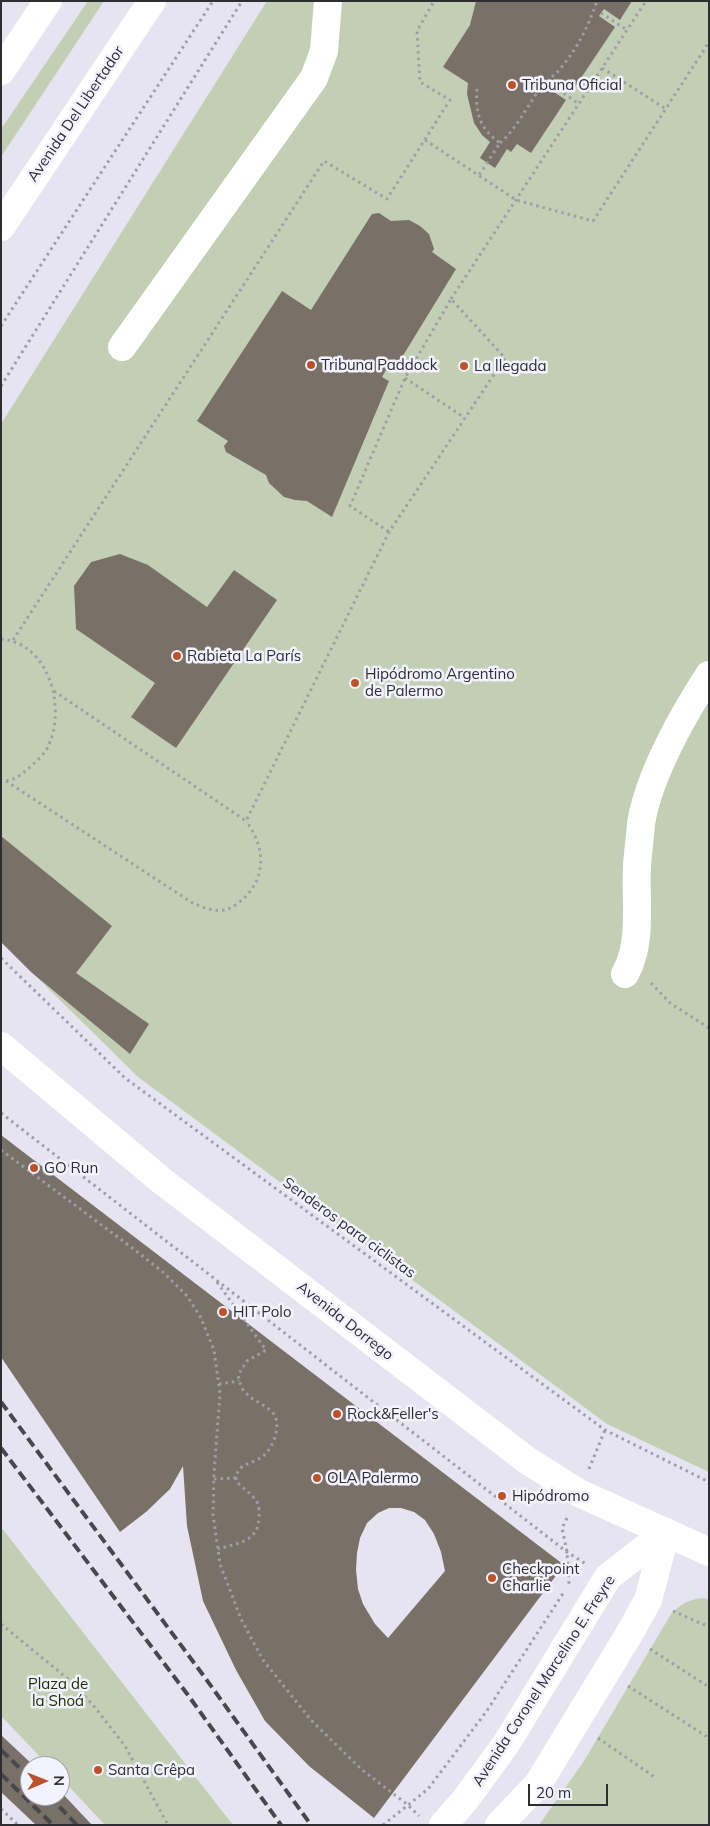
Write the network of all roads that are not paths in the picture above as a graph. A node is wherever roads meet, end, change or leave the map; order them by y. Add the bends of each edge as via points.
1 (48, 1) edge
2 (152, 1) edge
3 (328, 1) edge
4 (1, 71) edge
5 (1, 227) edge
6 (122, 347) dead end
7 (709, 676) edge
8 (628, 968) road end
9 (3, 1045) edge
10 (666, 1532) junction
11 (709, 1552) edge
12 (443, 1825) edge
13 (499, 1825) edge

1 - 4 main road
2 - 5 main road, Avenida Del Libertador
3 - 6 main road via 324,51 314,78
7 - 8 main road via 661,762 649,794 639,848 636,936
9 - 10 main road, Avenida Dorrego via 162,1181 528,1461 579,1493
10 - 11 main road, Avenida Dorrego
10 - 12 main road, Avenida Coronel Marcelino E. Freyre via 608,1577 506,1744
10 - 13 main road via 648,1600 628,1636 538,1784

